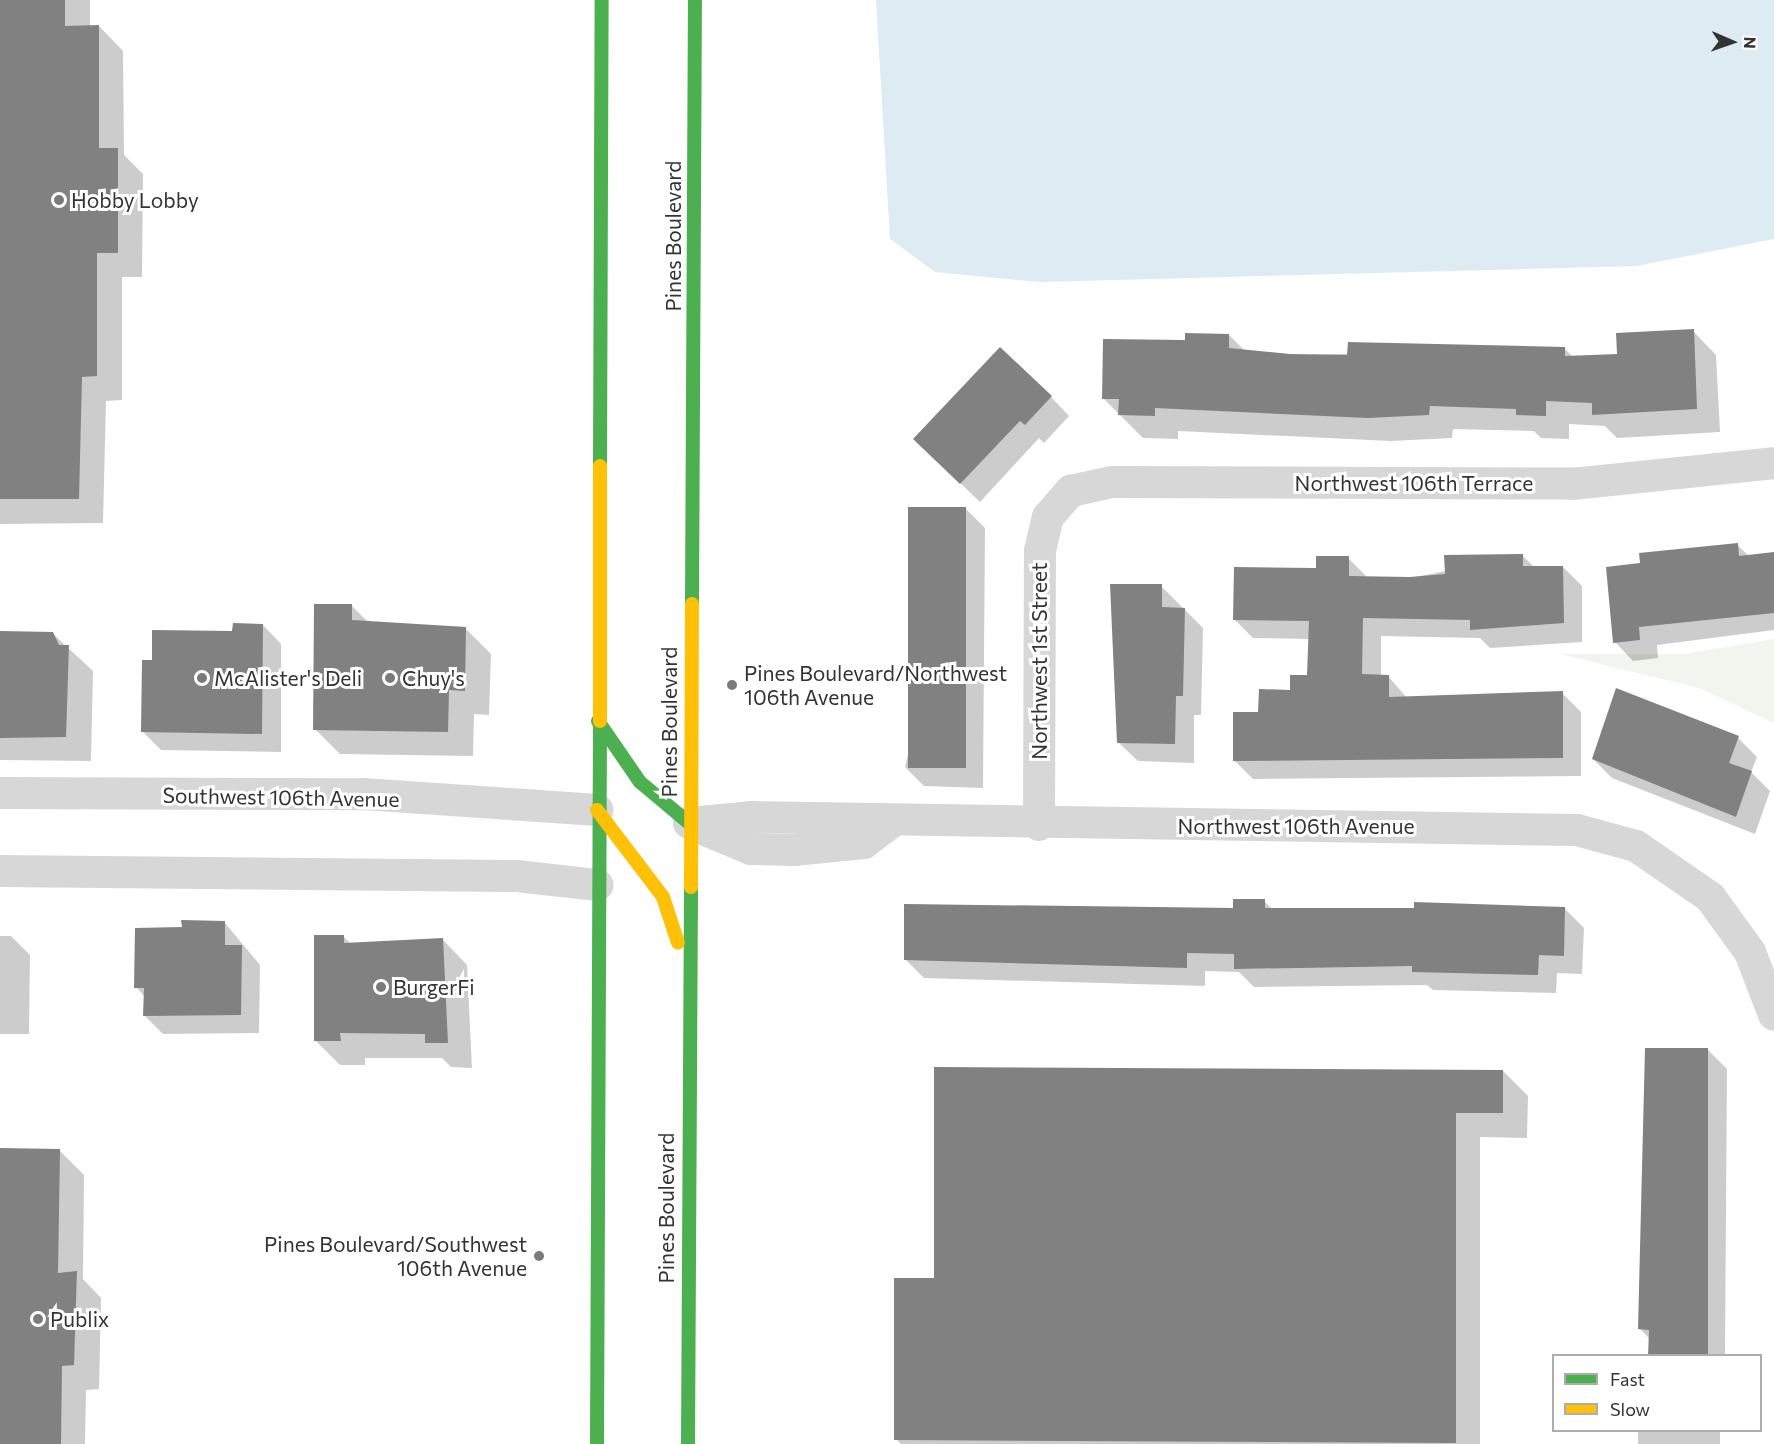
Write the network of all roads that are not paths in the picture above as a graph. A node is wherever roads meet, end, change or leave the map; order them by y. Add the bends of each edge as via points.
1 (602, 0) edge
2 (695, 0) edge
3 (1774, 463) edge
4 (1058, 502) joint
5 (598, 722) junction
6 (0, 793) edge
7 (597, 810) junction
8 (689, 823) junction
9 (1039, 825) junction
10 (0, 871) edge
11 (597, 885) junction
12 (686, 968) junction
13 (1774, 1015) edge
14 (597, 1444) edge
15 (687, 1444) edge

1 - 5 highway
2 - 8 highway, Pines Boulevard
3 - 4 street, Northwest 106th Terrace via 1572,484 1112,482 1086,485
4 - 9 street, Northwest 1st Street via 1040,551
5 - 7 highway
5 - 8 highway via 640,782 666,809
6 - 7 street, Southwest 106th Avenue via 363,794
7 - 11 highway
7 - 12 highway via 663,897
8 - 9 street, Northwest 106th Avenue via 751,849 794,850 864,843 893,821
8 - 12 highway, Pines Boulevard
9 - 13 street, Northwest 106th Avenue via 1553,828 1636,846 1687,876 1723,912 1750,952
10 - 11 street via 517,876
11 - 14 highway
12 - 15 highway, Pines Boulevard

